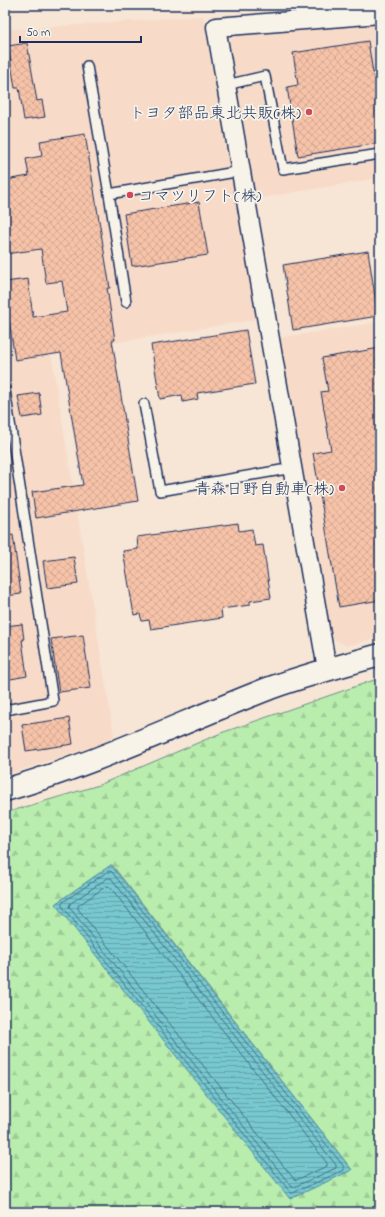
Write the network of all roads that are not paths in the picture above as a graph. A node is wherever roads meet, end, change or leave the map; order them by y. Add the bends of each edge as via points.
1 (380, 14) edge
2 (87, 66) dead end
3 (226, 85) junction
4 (380, 154) edge
5 (241, 171) junction
6 (109, 194) junction
7 (126, 302) dead end
8 (5, 390) edge
9 (144, 404) dead end
10 (292, 468) junction
11 (380, 655) edge
12 (327, 669) junction
13 (5, 710) edge
14 (5, 790) edge

1 - 3 street via 216,27
2 - 6 lane
3 - 4 lane via 266,76 283,169
3 - 5 street
5 - 6 lane
5 - 10 street
6 - 7 lane
8 - 13 lane via 52,701
9 - 10 lane via 160,491
10 - 12 street
11 - 12 street
12 - 14 street via 271,688 44,779

